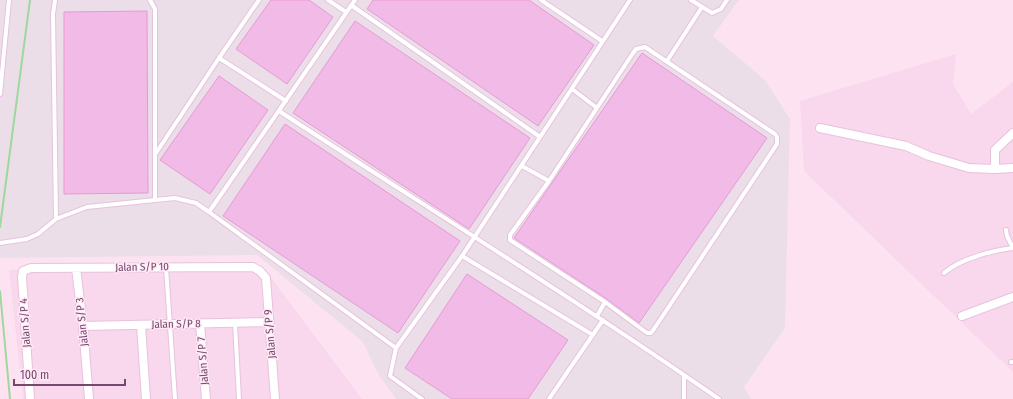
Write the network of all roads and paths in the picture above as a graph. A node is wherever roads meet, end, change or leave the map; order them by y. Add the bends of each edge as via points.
1 (9, 0) edge
2 (55, 0) edge
3 (150, 0) edge
4 (258, 0) edge
5 (328, 0) edge
6 (354, 0) edge
7 (541, 0) edge
8 (630, 0) edge
9 (691, 0) edge
10 (727, 0) edge
11 (351, 5) junction
12 (702, 7) junction
13 (346, 12) junction
14 (602, 41) junction
15 (219, 58) junction
16 (667, 61) junction
17 (572, 89) junction
18 (0, 94) edge
19 (286, 101) junction
20 (597, 108) junction
21 (279, 111) junction
22 (820, 128) dead end
23 (1013, 133) edge
24 (540, 137) junction
25 (156, 154) junction
26 (522, 166) junction
27 (1013, 168) edge
28 (995, 169) junction
29 (549, 181) junction
30 (155, 200) junction
31 (209, 212) junction
32 (56, 219) junction
33 (1006, 230) dead end
34 (474, 238) junction
35 (2, 243) edge
36 (462, 256) junction
37 (166, 267) junction
38 (76, 268) junction
39 (23, 271) joint
40 (260, 271) joint
41 (944, 273) dead end
42 (1013, 297) edge
43 (605, 302) junction
44 (597, 316) junction
45 (962, 316) dead end
46 (603, 320) junction
47 (268, 322) junction
48 (200, 323) junction
49 (235, 323) junction
50 (169, 324) junction
51 (141, 325) junction
52 (84, 326) junction
53 (593, 335) junction
54 (396, 348) junction
55 (684, 375) junction
56 (30, 399) edge
57 (89, 399) edge
58 (146, 399) edge
59 (175, 399) edge
60 (206, 399) edge
61 (239, 399) edge
62 (275, 399) edge
63 (422, 399) edge
64 (549, 399) edge
65 (684, 399) edge
66 (719, 399) edge

1 - 18 lane
2 - 32 lane via 53,14
3 - 25 lane via 155,9
4 - 15 lane
5 - 13 lane
6 - 11 lane
7 - 14 lane
8 - 14 lane
9 - 12 lane
10 - 12 lane via 720,9 712,13
11 - 13 lane
11 - 24 lane
12 - 16 lane
13 - 19 lane
14 - 17 lane
15 - 19 lane
15 - 25 lane
16 - 20 lane via 645,47 636,49
16 - 43 lane via 775,134 777,144 651,333 643,332
17 - 20 lane
17 - 24 lane
19 - 21 lane
20 - 29 lane
21 - 31 lane
21 - 34 lane
22 - 28 street via 906,146 969,168
23 - 28 street via 995,150
24 - 26 lane
25 - 30 lane
26 - 29 lane
26 - 34 lane
27 - 28 street
29 - 43 lane via 510,235 510,240
30 - 31 lane via 182,199 196,203
30 - 32 lane via 87,207
31 - 54 lane
32 - 35 lane via 38,234 27,239
33 - 41 lane via 1013,248 999,249 955,265
34 - 36 lane
34 - 44 lane
36 - 53 lane
36 - 54 lane
37 - 38 street, Jalan S/P 10
37 - 40 street, Jalan S/P 10 via 253,267
37 - 50 lane
38 - 39 street, Jalan S/P 10 via 31,268
38 - 52 street, Jalan S/P 3
39 - 56 street, Jalan S/P 4
40 - 47 street, Jalan S/P 9 via 266,278
42 - 45 street
43 - 44 lane
44 - 46 lane
46 - 53 lane
46 - 55 lane
47 - 49 street, Jalan S/P 8
47 - 62 street, Jalan S/P 9
48 - 49 street, Jalan S/P 8
48 - 50 street, Jalan S/P 8
48 - 60 street, Jalan S/P 7
49 - 61 lane
50 - 51 street, Jalan S/P 8
50 - 59 lane
51 - 52 street, Jalan S/P 8
51 - 58 street
52 - 57 street, Jalan S/P 3
53 - 64 lane
54 - 63 lane via 390,376
55 - 65 lane
55 - 66 lane

